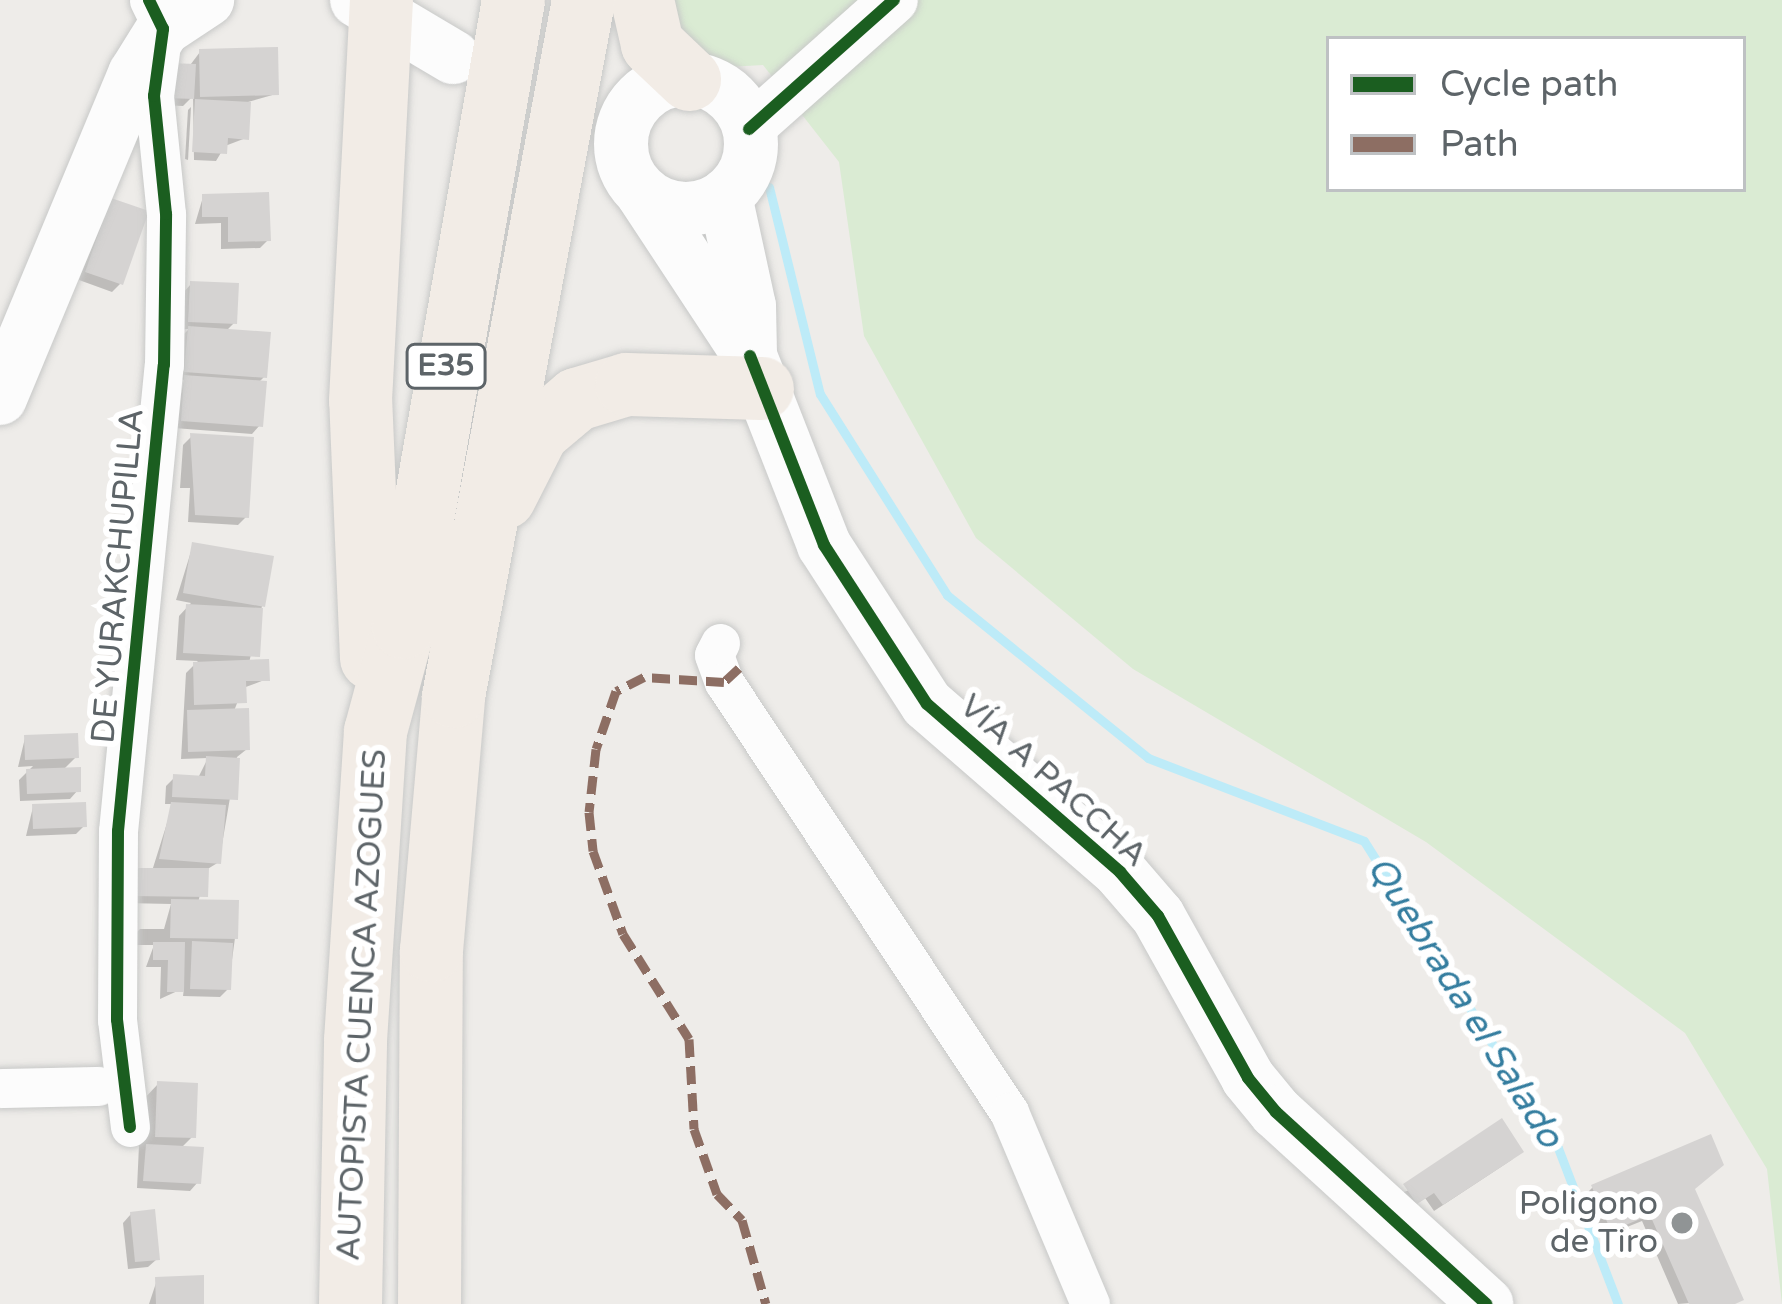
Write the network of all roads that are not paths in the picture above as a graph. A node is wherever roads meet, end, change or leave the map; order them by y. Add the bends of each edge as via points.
1 (513, 0) edge
2 (583, 0) edge
3 (642, 0) edge
4 (894, 0) edge
5 (371, 4) edge
6 (173, 10) edge
7 (453, 57) dead end
8 (689, 80) junction
9 (749, 129) junction
10 (644, 194) junction
11 (725, 196) junction
12 (756, 372) junction
13 (0, 398) edge
14 (471, 595) junction
15 (720, 643) dead end
16 (375, 731) junction
17 (98, 1086) dead end
18 (0, 1088) edge
19 (130, 1126) dead end
20 (350, 1304) edge
21 (429, 1304) edge
22 (1090, 1304) edge
23 (1486, 1304) edge

1 - 16 highway, AUTOPISTA CUENCA AZOGUES / E35 via 403,627
2 - 14 highway, AUTOPISTA CUENCA AZOGUES / E35
3 - 8 highway via 652,44
4 - 9 street
5 - 7 main road
5 - 16 highway via 360,400
6 - 13 main road via 135,74
6 - 19 street, DE YURAKCHUPILLA via 154,96 166,214 164,365 118,831 117,1020
8 - 9 main road via 728,94
8 - 10 main road via 650,90 625,122 601,136
9 - 11 main road via 747,166
10 - 11 main road via 684,209
10 - 12 main road, VÍA A PACCHA
11 - 12 main road, VÍA A PACCHA
12 - 14 highway via 626,384 576,399 520,455
12 - 23 main road, VÍA A PACCHA via 824,545 927,704 1120,872 1158,916 1248,1078 1276,1112
14 - 21 highway, AUTOPISTA CUENCA AZOGUES / E35 via 436,863
15 - 22 street via 714,655 724,682 1009,1112
16 - 20 highway, AUTOPISTA CUENCA AZOGUES / E35 via 355,1040
17 - 18 street

